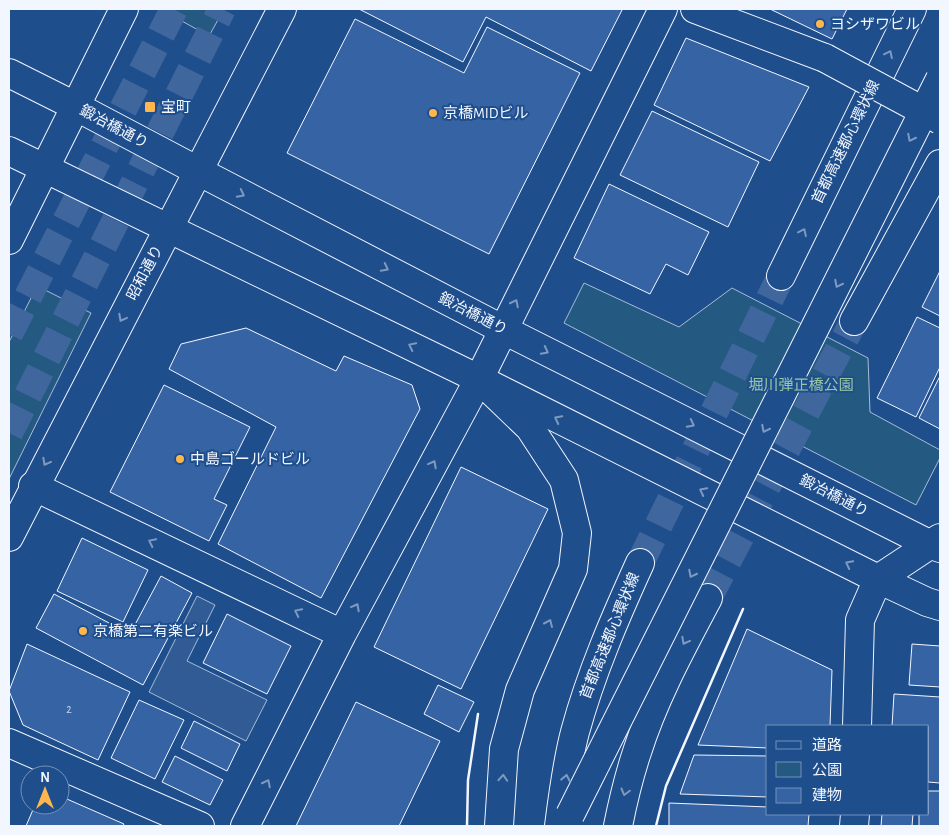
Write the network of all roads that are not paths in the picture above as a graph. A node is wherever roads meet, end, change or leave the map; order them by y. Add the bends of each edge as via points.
1 (124, 9) edge
2 (282, 9) edge
3 (663, 9) edge
4 (695, 9) edge
5 (912, 9) edge
6 (9, 73) edge
7 (940, 79) edge
8 (75, 106) junction
9 (940, 120) edge
10 (9, 151) edge
11 (940, 164) edge
12 (45, 169) junction
13 (198, 172) junction
14 (169, 228) junction
15 (9, 240) edge
16 (781, 276) tunnel mouth
17 (854, 321) tunnel mouth
18 (502, 329) junction
19 (479, 379) junction
20 (34, 486) junction
21 (9, 537) edge
22 (937, 543) edge
23 (640, 563) tunnel mouth
24 (878, 578) junction
25 (708, 598) tunnel mouth
26 (940, 606) edge
27 (342, 634) junction
28 (857, 725) edge
29 (9, 743) edge
30 (200, 826) edge
31 (245, 826) edge
32 (499, 826) edge
33 (560, 826) edge
34 (564, 826) edge
35 (618, 826) edge

1 - 8 main road
2 - 13 main road, 昭和通り
18 -> 3 main road
4 - 9 main road, bridge via 825,58
16 -> 5 main road, 首都高速都心環状線
6 - 8 main road, 鍛冶橋通り
7 -> 34 main road, bridge
8 - 12 main road
8 - 13 main road, 鍛冶橋通り
10 - 12 main road
11 - 17 main road
12 - 14 main road
12 - 15 main road
13 - 14 main road, 昭和通り
13 -> 18 main road, 鍛冶橋通り
19 -> 14 main road
14 -> 20 main road, 昭和通り
18 - 19 main road
18 -> 22 main road, 鍛冶橋通り
24 -> 19 main road
27 -> 19 main road
32 -> 19 main road via 504,749 520,690 573,569 577,533 564,480 530,428
20 - 21 main road, 昭和通り
27 -> 20 main road
22 - 24 main road
33 -> 23 main road, 首都高速都心環状線 via 575,733 587,692
24 - 26 main road
24 - 28 main road via 860,620
25 -> 35 main road via 678,654 637,751
31 -> 27 main road
29 - 30 main road

